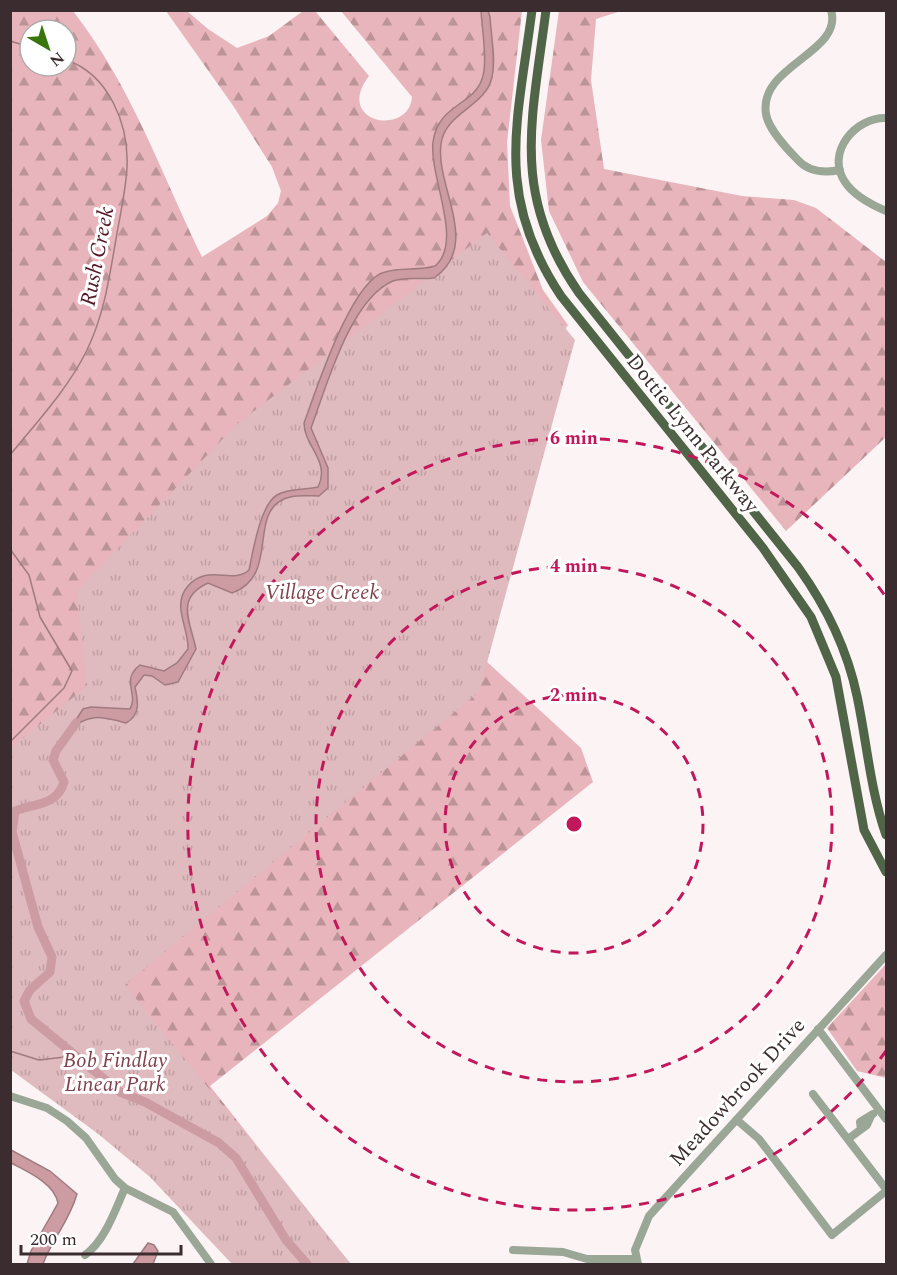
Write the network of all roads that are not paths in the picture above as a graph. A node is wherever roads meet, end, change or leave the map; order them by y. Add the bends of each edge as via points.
1 (532, 10) edge
2 (546, 10) edge
3 (831, 10) edge
4 (886, 118) edge
5 (840, 170) junction
6 (886, 212) edge
7 (574, 286) junction
8 (561, 296) junction
9 (786, 552) junction
10 (774, 562) junction
11 (886, 835) edge
12 (886, 872) edge
13 (886, 955) edge
14 (818, 1029) junction
15 (813, 1094) dead end
16 (10, 1096) edge
17 (879, 1109) junction
18 (886, 1119) edge
19 (737, 1120) junction
20 (848, 1139) junction
21 (124, 1188) junction
22 (886, 1190) edge
23 (513, 1250) dead end
24 (85, 1255) dead end
25 (637, 1262) edge
26 (211, 1264) edge

1 - 8 main road, Dottie Lynn Parkway via 519,99 515,169 532,242
2 - 7 main road, Dottie Lynn Parkway via 530,135 530,166 540,218
3 - 5 street via 832,23 825,39 773,84 766,114 799,161 817,171
4 - 5 street via 872,119 849,134 840,154
5 - 6 street via 844,182 859,196
7 - 8 main road
7 - 9 main road, Dottie Lynn Parkway
8 - 10 main road, Dottie Lynn Parkway
9 - 10 main road
9 - 11 main road, Dottie Lynn Parkway via 824,607 851,670 870,782
10 - 12 main road, Dottie Lynn Parkway via 803,602 831,660 864,830
13 - 14 street, Meadowbrook Drive
14 - 17 street
14 - 19 street, Meadowbrook Drive
15 - 20 street
16 - 21 street via 47,1108 67,1121 86,1138
17 - 18 street
17 - 20 street
19 - 22 street via 759,1139 832,1235
19 - 25 street, Meadowbrook Drive via 649,1216 635,1250
20 - 22 street
21 - 24 street via 111,1220 93,1250
21 - 26 street via 173,1212
23 - 25 street

